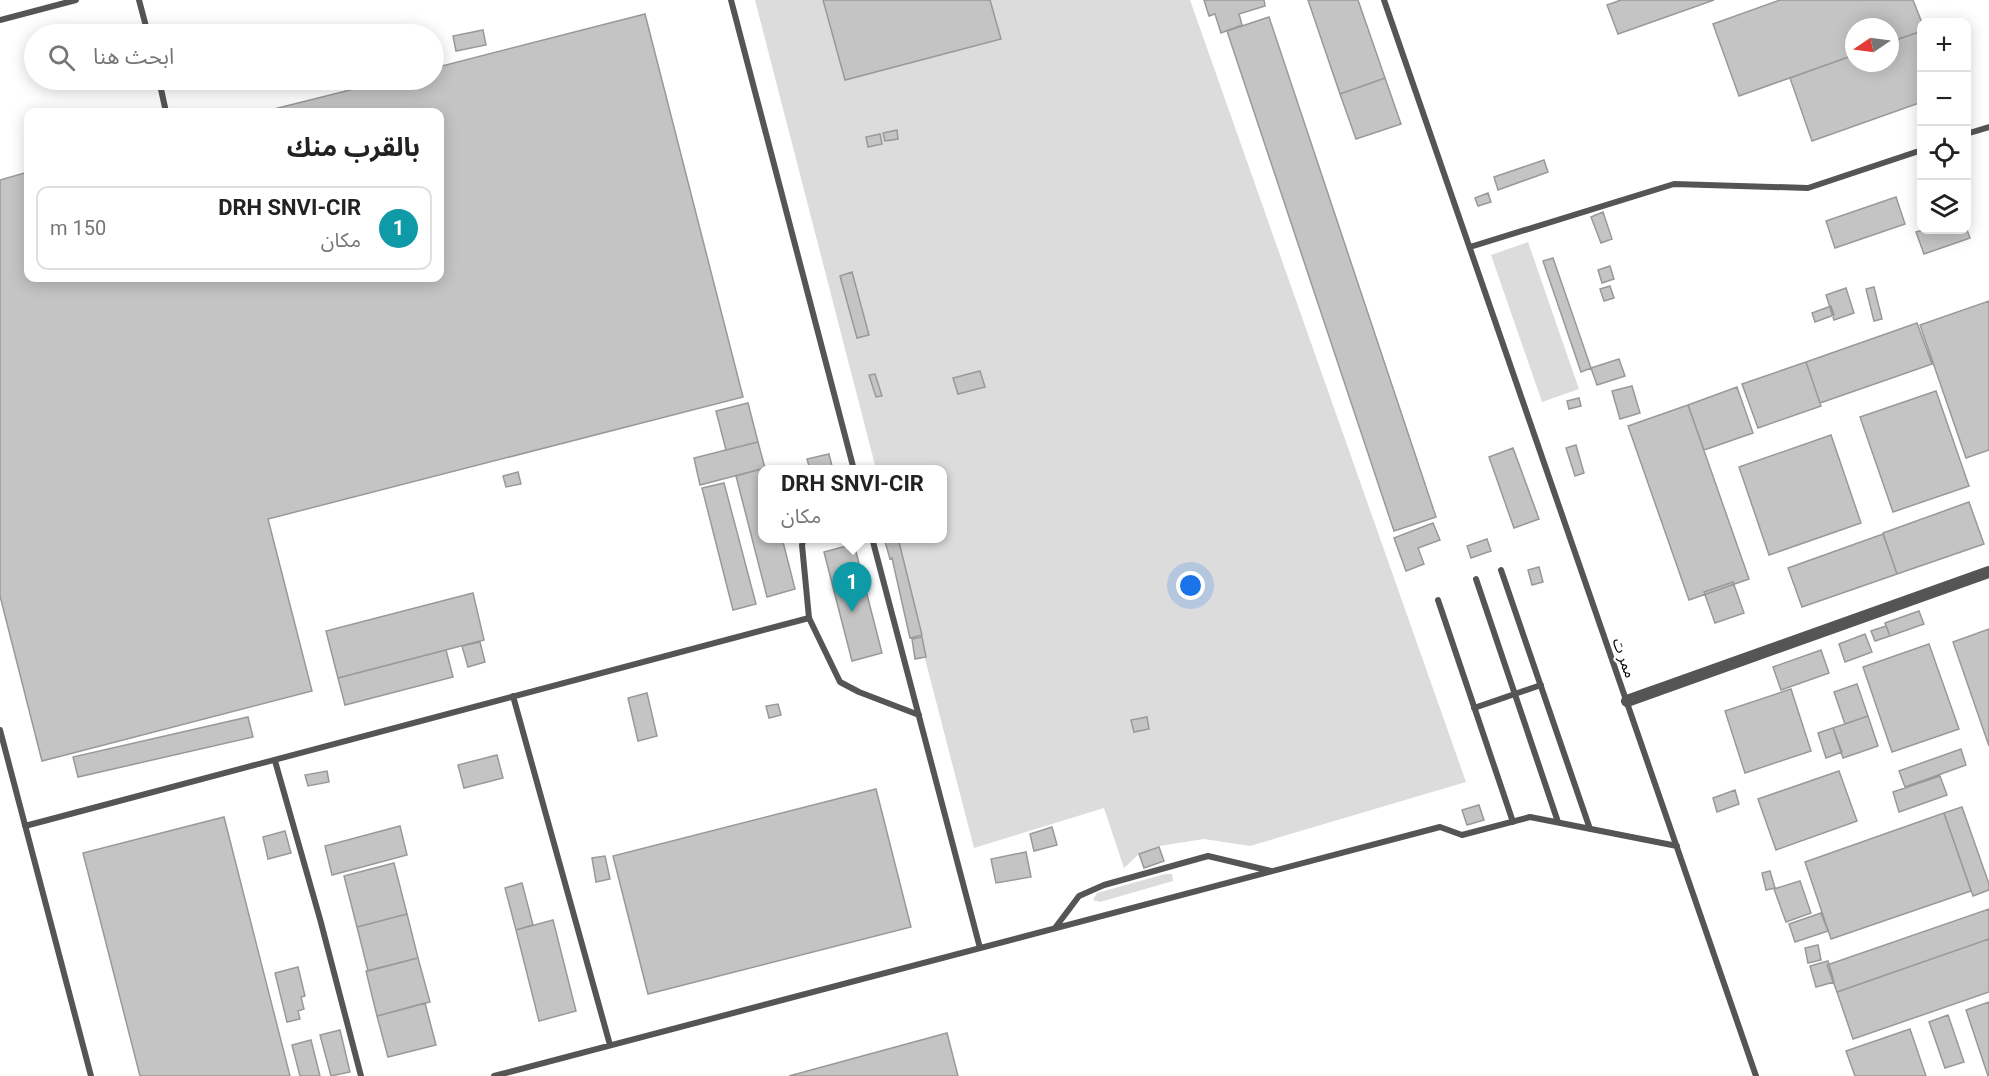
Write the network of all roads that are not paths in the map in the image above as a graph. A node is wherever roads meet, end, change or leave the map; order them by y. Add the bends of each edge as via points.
1 (76, 0) edge
2 (139, 0) edge
3 (731, 0) edge
4 (1384, 0) edge
5 (0, 20) edge
6 (145, 24) edge
7 (161, 90) edge
8 (165, 108) edge
9 (1989, 127) edge
10 (1971, 132) edge
11 (1917, 152) edge
12 (1470, 247) junction
13 (853, 465) edge
14 (803, 543) edge
15 (874, 543) edge
16 (1501, 570) dead end
17 (1989, 572) edge
18 (1476, 579) dead end
19 (1438, 600) dead end
20 (809, 618) junction
21 (1541, 685) junction
22 (1515, 694) junction
23 (513, 696) junction
24 (1626, 701) junction
25 (1474, 708) junction
26 (919, 715) junction
27 (0, 730) edge
28 (275, 761) junction
29 (1513, 822) junction
30 (1558, 822) junction
31 (25, 826) junction
32 (1590, 829) junction
33 (1677, 846) junction
34 (1272, 871) junction
35 (1056, 928) junction
36 (980, 948) junction
37 (610, 1045) junction
38 (91, 1076) edge
39 (361, 1076) edge
40 (494, 1076) edge
41 (1756, 1076) edge

1 - 5 lane
2 - 6 lane
3 - 13 lane
4 - 12 lane, ممر ت
7 - 8 lane
9 - 10 lane
11 - 12 lane via 1808,188 1674,184
12 - 24 lane, ممر ت
14 - 20 lane
15 - 26 lane
16 - 21 lane
17 - 24 street
18 - 22 lane
19 - 25 lane
20 - 23 lane
20 - 26 lane via 840,682
21 - 22 lane
21 - 32 lane
22 - 25 lane
22 - 30 lane
23 - 28 lane
23 - 37 lane
24 - 33 lane, ممر ت
25 - 29 lane
26 - 36 lane
27 - 31 lane
28 - 31 lane
28 - 39 lane
29 - 30 lane via 1530,817
29 - 34 lane via 1462,835 1440,827
30 - 32 lane
31 - 38 lane
32 - 33 lane
33 - 41 lane, ممر ت
34 - 35 lane
34 - 35 lane via 1208,856 1078,896
35 - 36 lane
36 - 37 lane
37 - 40 lane

